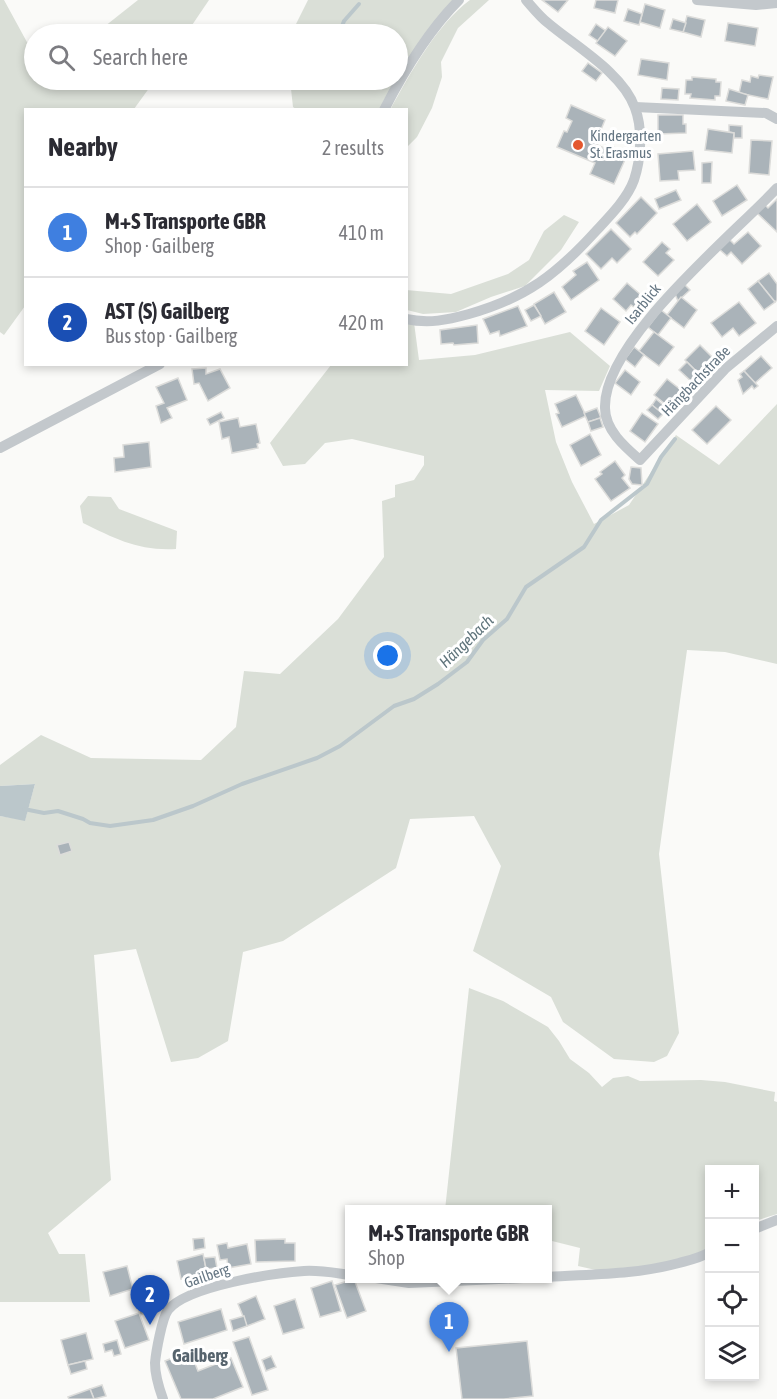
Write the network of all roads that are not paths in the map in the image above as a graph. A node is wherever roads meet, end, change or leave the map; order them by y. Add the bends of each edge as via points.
1 (459, 0) edge
2 (526, 0) edge
3 (697, 0) edge
4 (777, 3) edge
5 (408, 67) edge
6 (395, 90) edge
7 (635, 107) junction
8 (385, 108) edge
9 (777, 119) edge
10 (777, 188) edge
11 (408, 319) edge
12 (777, 326) edge
13 (156, 366) edge
14 (0, 448) edge
15 (640, 460) joint
16 (777, 1220) edge
17 (759, 1226) edge
18 (705, 1255) edge
19 (345, 1274) edge
20 (552, 1277) edge
21 (163, 1399) edge

1 - 5 street
2 - 7 street via 545,21 615,78
3 - 4 street
6 - 8 street
7 - 9 street via 766,112
7 - 11 street via 640,147 634,182 577,252 538,285 498,306 442,322
10 - 15 street, Isarblick via 655,310 610,377 604,410 615,437
12 - 15 street, Hängbachstraße via 725,369
13 - 14 street
16 - 17 street
18 - 20 street via 618,1275
19 - 21 street, Gailberg via 303,1271 224,1282 170,1307 162,1318 155,1364

